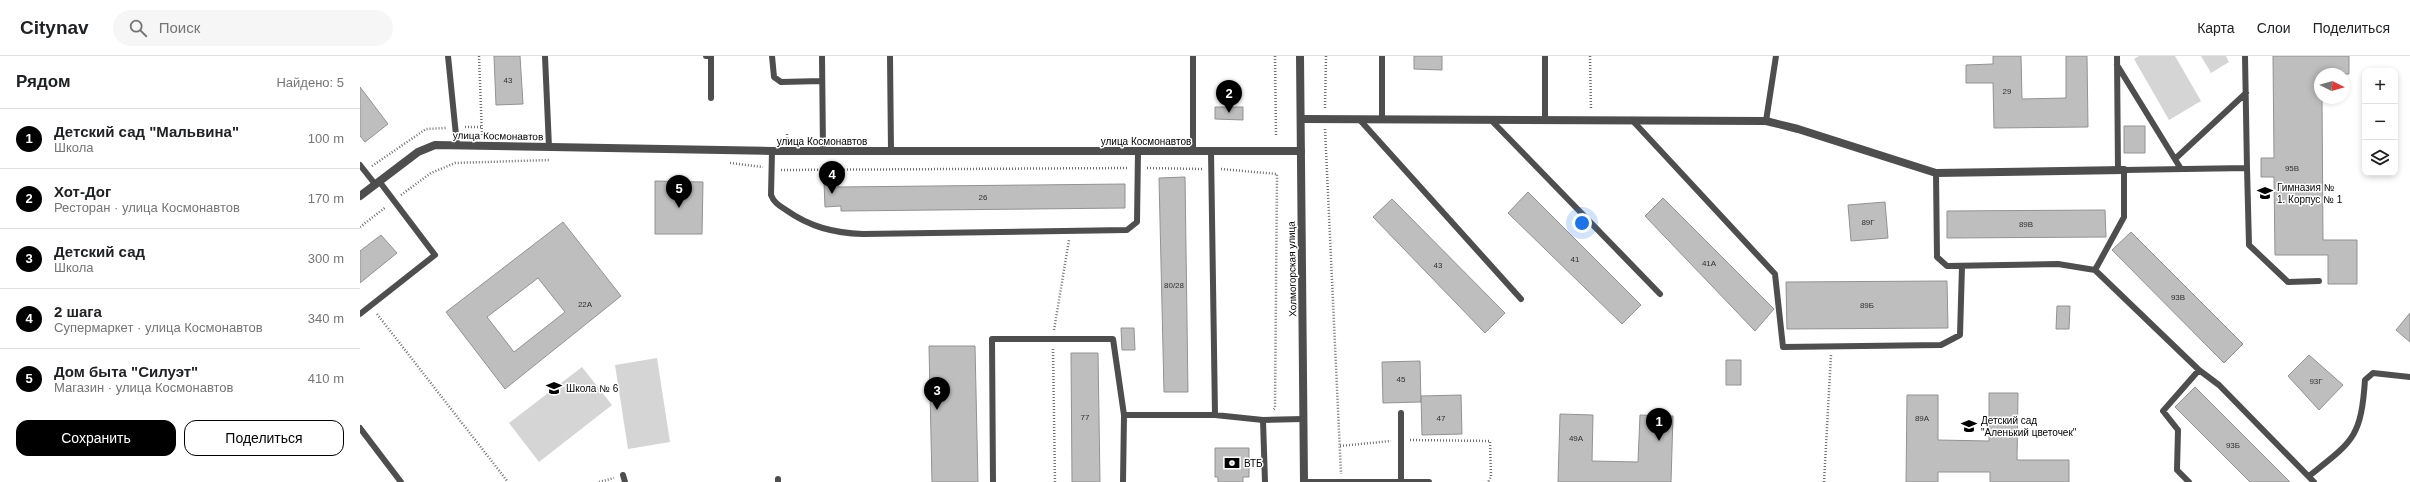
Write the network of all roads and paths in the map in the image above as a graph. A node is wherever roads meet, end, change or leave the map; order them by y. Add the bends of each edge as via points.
1 (448, 56) edge
2 (479, 56) edge
3 (545, 56) edge
4 (706, 56) edge
5 (772, 56) edge
6 (822, 56) edge
7 (890, 56) edge
8 (1193, 56) edge
9 (1275, 56) edge
10 (1300, 56) edge
11 (1326, 56) edge
12 (1382, 56) edge
13 (1545, 56) edge
14 (1590, 56) edge
15 (1776, 56) edge
16 (2117, 56) edge
17 (2245, 56) edge
18 (2117, 65) junction
19 (822, 81) junction
20 (2246, 93) junction
21 (711, 98) dead end
22 (1301, 119) junction
23 (1325, 119) junction
24 (1358, 119) junction
25 (1382, 119) junction
26 (1491, 120) junction
27 (1545, 120) junction
28 (1591, 120) junction
29 (1632, 120) junction
30 (1766, 121) junction
31 (482, 135) dead end
32 (1276, 136) dead end
33 (457, 145) junction
34 (549, 147) junction
35 (891, 150) junction
36 (1138, 150) junction
37 (772, 151) junction
38 (823, 151) junction
39 (1193, 151) junction
40 (1211, 151) junction
41 (1301, 151) junction
42 (2175, 159) junction
43 (557, 160) dead end
44 (726, 163) dead end
45 (360, 165) edge
46 (1138, 168) junction
47 (2248, 168) junction
48 (1212, 169) junction
49 (2181, 169) junction
50 (772, 170) junction
51 (2121, 170) junction
52 (1936, 173) junction
53 (377, 183) junction
54 (360, 196) edge
55 (394, 200) junction
56 (360, 227) edge
57 (1070, 232) junction
58 (1962, 266) junction
59 (2095, 270) junction
60 (2318, 281) dead end
61 (1660, 294) dead end
62 (1520, 299) dead end
63 (371, 306) junction
64 (360, 314) edge
65 (1053, 339) junction
66 (1831, 345) junction
67 (2199, 370) junction
68 (2410, 377) edge
69 (1401, 413) dead end
70 (1124, 415) junction
71 (1215, 415) junction
72 (1303, 419) junction
73 (1263, 420) junction
74 (360, 428) edge
75 (1401, 440) junction
76 (1340, 446) junction
77 (623, 475) dead end
78 (2309, 476) junction
79 (1401, 481) edge
80 (401, 482) edge
81 (508, 482) edge
82 (625, 482) edge
83 (994, 482) edge
84 (1055, 482) edge
85 (1123, 482) edge
86 (1265, 482) edge
87 (1304, 482) edge
88 (1341, 482) edge
89 (1429, 482) edge
90 (1488, 482) edge
91 (1824, 482) edge
92 (2189, 482) edge
93 (2314, 482) edge

1 - 33 lane
2 - 31 path
3 - 34 lane
4 - 21 lane via 711,56
5 - 19 lane via 774,77 781,82
6 - 19 lane
7 - 35 lane
8 - 39 lane
9 - 32 path
10 - 22 street, Холмогорская улица
11 - 23 path
12 - 25 lane
13 - 27 lane
14 - 28 path
15 - 30 lane
16 - 18 lane
17 - 20 lane
18 - 42 lane
18 - 51 lane
19 - 38 lane
20 - 42 lane
20 - 47 lane
22 - 23 street
22 - 41 street, Холмогорская улица
23 - 24 street
23 - 76 path
24 - 25 street
24 - 62 lane
25 - 26 street
26 - 27 street
26 - 61 lane
27 - 28 street
28 - 29 street
29 - 30 street
29 - 66 lane via 1775,274 1783,347
30 - 52 street
33 - 34 street, улица Космонавтов
33 - 53 street, улица Космонавтов via 426,147
34 - 37 street, улица Космонавтов
35 - 36 street, улица Космонавтов
35 - 38 street, улица Космонавтов
36 - 39 street, улица Космонавтов
36 - 46 lane
37 - 38 street, улица Космонавтов
37 - 50 lane
39 - 40 street, улица Космонавтов
40 - 41 street, улица Космонавтов
40 - 48 lane
41 - 72 street, Холмогорская улица
42 - 49 lane
43 - 55 path via 455,163 431,173
44 - 50 path via 755,164
45 - 53 lane
46 - 48 path
46 - 50 path
46 - 57 lane via 1137,222 1126,230
47 - 49 lane
47 - 60 lane via 2249,245 2288,282
48 - 71 lane
48 - 73 path via 1277,174 1275,408
49 - 51 lane
50 - 57 lane via 771,195 774,201 817,228 844,233
51 - 52 street
51 - 59 lane via 2124,217
52 - 58 lane via 1937,257 1947,266
53 - 54 street, улица Космонавтов
53 - 55 lane
55 - 56 path
55 - 63 lane via 435,254
57 - 65 path
58 - 59 lane via 2058,264
58 - 66 lane via 1960,335 1941,345
59 - 67 lane
63 - 64 lane
63 - 81 path
65 - 70 lane via 1113,339
65 - 83 lane via 992,339
65 - 84 path
66 - 91 path
67 - 78 lane via 2219,385
67 - 92 lane via 2163,411 2178,430 2177,470
68 - 78 lane via 2373,373 2369,376 2365,380 2362,417 2355,434 2342,450
69 - 75 lane
70 - 71 lane
70 - 85 lane
71 - 73 lane
72 - 73 lane
72 - 87 street, Холмогорская улица
73 - 86 lane
74 - 80 lane
75 - 76 path
75 - 79 lane
75 - 90 path via 1490,441 1491,477
76 - 88 path
77 - 82 lane
78 - 93 lane
79 - 88 lane
79 - 89 lane
87 - 88 lane

